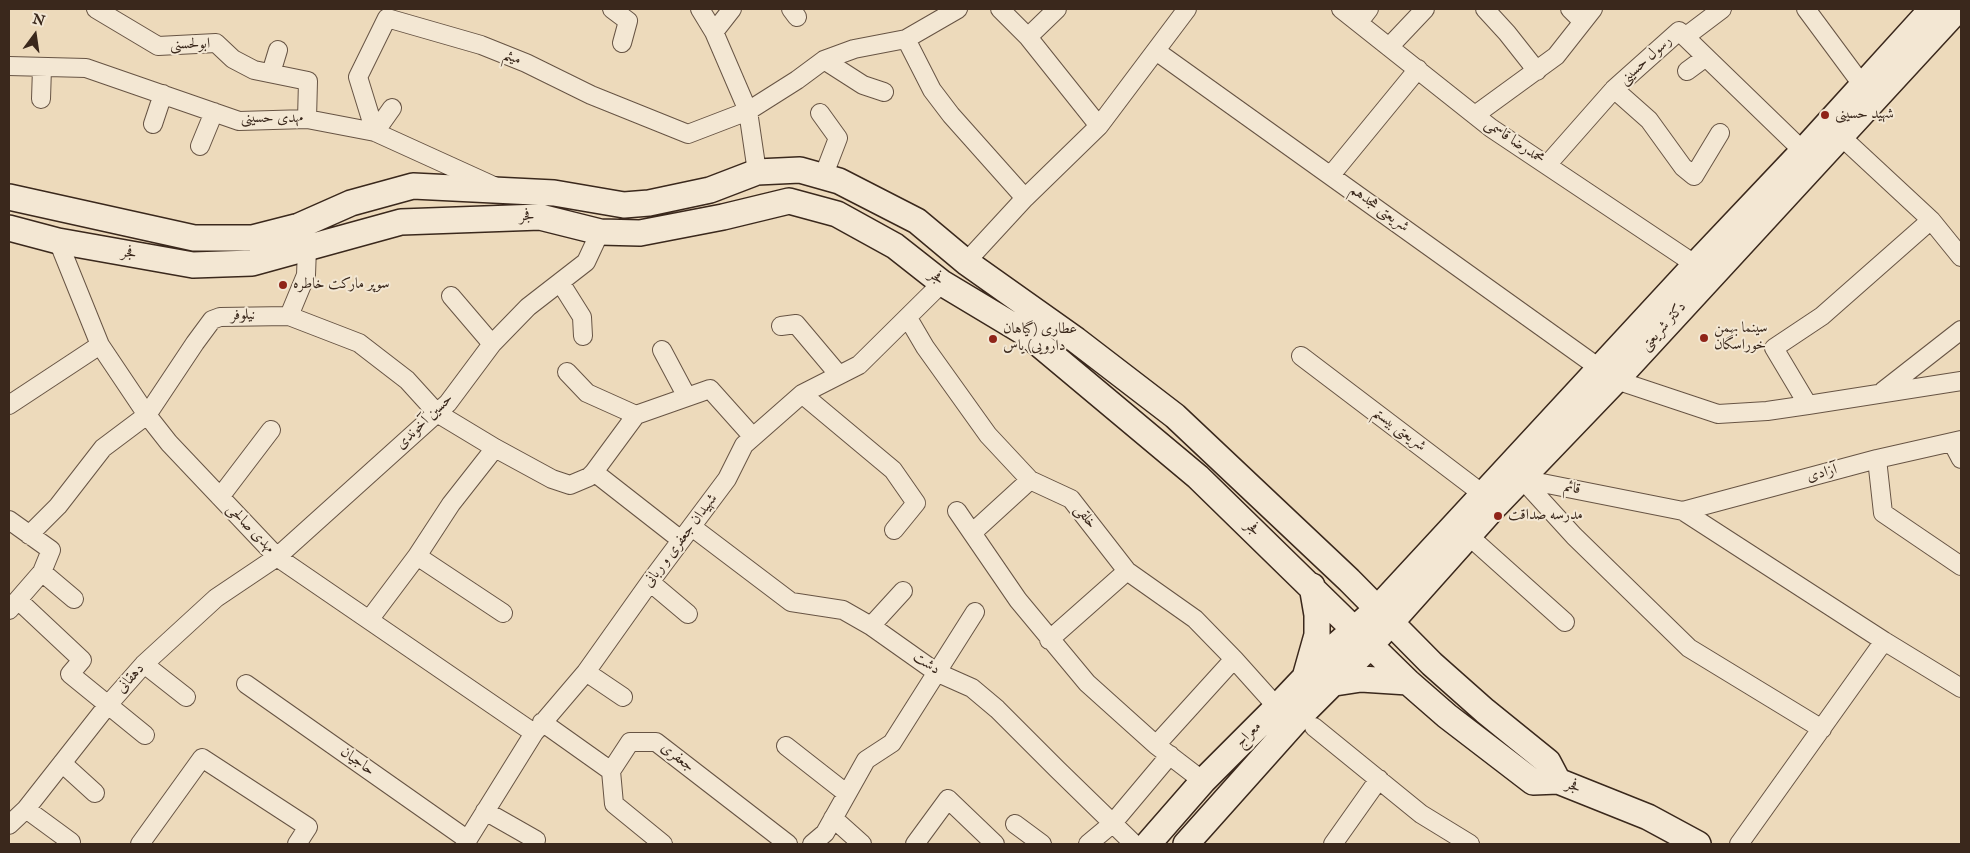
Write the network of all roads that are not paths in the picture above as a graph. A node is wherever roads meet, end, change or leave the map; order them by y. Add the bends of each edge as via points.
1 (96, 9) edge
2 (612, 9) edge
3 (700, 9) edge
4 (732, 9) edge
5 (958, 9) edge
6 (1000, 9) edge
7 (1057, 9) edge
8 (1187, 9) edge
9 (1341, 9) edge
10 (1425, 9) edge
11 (1485, 9) edge
12 (1570, 9) edge
13 (1722, 9) edge
14 (1806, 9) edge
15 (1936, 13) edge
16 (1588, 15) edge
17 (1364, 16) edge
18 (714, 32) junction
19 (1028, 37) junction
20 (1685, 37) junction
21 (906, 39) junction
22 (622, 43) dead end
23 (1389, 46) junction
24 (278, 50) dead end
25 (1156, 51) junction
26 (1706, 57) junction
27 (824, 60) junction
28 (9, 66) edge
29 (42, 68) junction
30 (1418, 69) junction
31 (1537, 71) junction
32 (1686, 71) dead end
33 (271, 73) junction
34 (1614, 89) junction
35 (884, 92) dead end
36 (1868, 93) junction
37 (163, 94) junction
38 (41, 99) dead end
39 (392, 108) dead end
40 (748, 111) junction
41 (214, 112) junction
42 (820, 112) dead end
43 (1475, 115) junction
44 (307, 118) junction
45 (153, 124) dead end
46 (1099, 126) junction
47 (1834, 130) junction
48 (375, 132) junction
49 (1720, 133) dead end
50 (200, 146) dead end
51 (1810, 156) junction
52 (1547, 164) junction
53 (757, 172) junction
54 (1331, 175) junction
55 (823, 177) junction
56 (500, 189) junction
57 (9, 197) edge
58 (1025, 198) junction
59 (1930, 220) junction
60 (9, 228) edge
61 (600, 232) junction
62 (194, 238) junction
63 (58, 241) junction
64 (307, 248) junction
65 (1961, 257) edge
66 (966, 262) junction
67 (193, 265) junction
68 (1703, 270) junction
69 (560, 282) junction
70 (942, 283) junction
71 (450, 296) dead end
72 (289, 316) junction
73 (908, 318) junction
74 (780, 326) dead end
75 (1961, 330) edge
76 (583, 336) dead end
77 (492, 344) junction
78 (100, 345) junction
79 (662, 350) dead end
80 (1301, 356) dead end
81 (568, 372) dead end
82 (1608, 373) junction
83 (839, 375) junction
84 (1961, 381) edge
85 (1880, 393) junction
86 (802, 394) junction
87 (687, 397) junction
88 (9, 405) edge
89 (1808, 405) junction
90 (437, 413) junction
91 (147, 415) junction
92 (636, 415) junction
93 (271, 430) dead end
94 (753, 437) junction
95 (1956, 441) edge
96 (495, 448) junction
97 (1877, 459) junction
98 (1961, 459) edge
99 (594, 472) junction
100 (1515, 473) junction
101 (1030, 480) junction
102 (220, 497) junction
103 (1490, 500) junction
104 (957, 511) dead end
105 (1683, 511) junction
106 (9, 520) edge
107 (692, 526) junction
108 (894, 530) dead end
109 (1463, 530) junction
110 (972, 533) junction
111 (29, 535) junction
112 (681, 540) junction
113 (417, 556) junction
114 (277, 557) junction
115 (1961, 566) edge
116 (1127, 571) junction
117 (42, 572) junction
118 (650, 582) junction
119 (1312, 586) junction
120 (904, 592) dead end
121 (74, 599) dead end
122 (1381, 604) junction
123 (13, 605) edge
124 (975, 612) dead end
125 (502, 613) dead end
126 (688, 614) dead end
127 (369, 620) junction
128 (1565, 622) dead end
129 (870, 626) junction
130 (1362, 638) junction
131 (1049, 640) junction
132 (1884, 641) junction
133 (1234, 659) junction
134 (144, 664) junction
135 (586, 672) junction
136 (936, 672) junction
137 (1305, 677) junction
138 (1408, 682) junction
139 (1335, 683) junction
140 (246, 684) dead end
141 (1961, 688) edge
142 (186, 697) dead end
143 (623, 697) dead end
144 (107, 706) junction
145 (1277, 707) junction
146 (1314, 727) dead end
147 (538, 728) junction
148 (1822, 729) junction
149 (145, 735) dead end
150 (786, 746) dead end
151 (1163, 750) junction
152 (62, 763) junction
153 (611, 770) junction
154 (1380, 780) junction
155 (1203, 781) junction
156 (1558, 781) junction
157 (95, 793) dead end
158 (846, 793) junction
159 (26, 809) junction
160 (485, 810) junction
161 (833, 818) junction
162 (1015, 824) dead end
163 (1112, 824) junction
164 (9, 825) edge
165 (536, 840) dead end
166 (71, 842) dead end
167 (467, 842) edge
168 (140, 844) edge
169 (297, 844) edge
170 (663, 844) edge
171 (788, 844) edge
172 (812, 844) edge
173 (862, 844) edge
174 (915, 844) edge
175 (995, 844) edge
176 (1042, 844) edge
177 (1088, 844) edge
178 (1134, 844) edge
179 (1148, 844) edge
180 (1186, 844) edge
181 (1333, 844) edge
182 (1470, 844) edge
183 (1698, 844) edge
184 (1739, 844) edge

1 - 33 street, ابولحسنی via 158,46 216,44 233,59 254,70
2 - 22 street via 628,21
3 - 18 street
4 - 18 street
5 - 21 street
6 - 19 street
7 - 19 street
8 - 25 street
9 - 17 street, محمدرضا قاسمی
10 - 23 street
11 - 31 street
12 - 16 street
13 - 20 street
14 - 36 street
15 - 36 main road, دکتر شریعتی
16 - 31 street via 1556,56
17 - 23 street, محمدرضا قاسمی
18 - 40 street
19 - 46 street
20 - 26 street, رسول حسینی
20 - 34 street, رسول حسینی via 1679,31
21 - 27 street via 854,49
21 - 58 street via 932,90
23 - 30 street, محمدرضا قاسمی
24 - 33 street
25 - 46 street
25 - 54 street, شریعتی هجدهم
26 - 32 street
26 - 51 street, رسول حسینی
27 - 35 street via 863,85
27 - 40 street
28 - 29 street, مهدی حسینی
29 - 37 street, مهدی حسینی via 86,68
29 - 38 street
30 - 43 street, محمدرضا قاسمی
30 - 54 street
31 - 43 street
33 - 44 street, ابولحسنی via 308,81
34 - 49 street via 1649,120 1683,167 1694,176
34 - 52 street, رسول حسینی
36 - 47 main road, دکتر شریعتی
37 - 41 street, مهدی حسینی
37 - 45 street
39 - 48 street
40 - 48 street, میثم via 688,134 481,45 387,18 358,77
40 - 53 street
41 - 44 street, مهدی حسینی via 239,121
41 - 50 street
42 - 55 street via 838,138
43 - 52 street, محمدرضا قاسمی
44 - 48 street, مهدی حسینی
46 - 58 street
47 - 51 main road, دکتر شریعتی
47 - 59 street
48 - 56 street, مهدی حسینی
51 - 68 main road, دکتر شریعتی
52 - 68 street, محمدرضا قاسمی
53 - 55 main road via 800,170
53 - 56 main road via 710,190 624,205 554,193
54 - 82 street, شریعتی هجدهم
55 - 66 main road via 839,181 917,221
56 - 62 main road via 413,186 351,203 298,226 252,238
57 - 62 main road
58 - 66 street
59 - 65 street
59 - 89 street via 1822,316 1774,348
60 - 63 main road, فجر
61 - 64 main road, فجر via 540,217 402,222
61 - 69 street, حسین آخوندی via 586,262
61 - 70 main road, فجر via 640,233 723,218 789,200 837,214 895,246
62 - 67 main road
63 - 67 main road, فجر
63 - 78 street, مهدی صالحی
64 - 67 main road, فجر via 252,263
64 - 72 street via 306,275
66 - 70 main road
66 - 122 main road via 1175,416
68 - 82 main road, دکتر شریعتی
69 - 76 street via 582,317
69 - 77 street, حسین آخوندی via 528,307
70 - 73 street, شهیدان جعفری و ربانی
70 - 119 main road, فجر via 1034,340 1198,477
71 - 77 street
72 - 90 street via 359,343 407,380
72 - 91 street, نیلوفر via 220,317 212,320
73 - 83 street, شهیدان جعفری و ربانی via 859,366
73 - 101 street, خلقی via 988,435
74 - 83 street via 796,324
75 - 85 street
77 - 90 street, حسین آخوندی
78 - 88 street
78 - 91 street, مهدی صالحی
79 - 87 street
80 - 103 street, شریعتی بیستم
81 - 92 street via 587,393
82 - 89 street, شریعتی هجدهم via 1718,414
82 - 100 main road, دکتر شریعتی
83 - 86 street, شهیدان جعفری و ربانی
84 - 85 street, شریعتی هجدهم
85 - 89 street, شریعتی هجدهم
86 - 94 street, شهیدان جعفری و ربانی
86 - 108 street via 893,470 916,503
87 - 92 street
87 - 94 street via 710,389
90 - 96 street
90 - 114 street, حسین آخوندی
91 - 102 street, مهدی صالحی via 169,444
91 - 111 street via 103,448 58,506
92 - 99 street
93 - 102 street
94 - 107 street, شهیدان جعفری و ربانی via 744,445 726,479
95 - 97 street, آزادی
95 - 98 street
96 - 99 street via 570,485
96 - 113 street via 451,504
97 - 105 street, آزادی
97 - 115 street via 1884,513
99 - 112 street
100 - 103 main road, دکتر شریعتی
100 - 105 street, قائم
100 - 148 street, قائم via 1574,536 1689,648
101 - 110 street
101 - 116 street, خلقی via 1071,499
102 - 114 street, مهدی صالحی
103 - 109 main road, دکتر شریعتی
104 - 110 street
105 - 132 street, قائم
106 - 111 street
107 - 112 street, شهیدان جعفری و ربانی
107 - 129 street, دشت via 791,602 843,610
109 - 122 main road, دکتر شریعتی
109 - 128 street
110 - 131 street
111 - 117 street via 51,550
112 - 118 street, شهیدان جعفری و ربانی
113 - 125 street
113 - 127 street
114 - 127 street, مهدی صالحی
114 - 134 street, دهقانی via 216,598
116 - 131 street
116 - 133 street, خلقی via 1195,619
117 - 121 street
117 - 123 street
118 - 126 street
118 - 135 street, شهیدان جعفری و ربانی
119 - 130 main road, فجر
119 - 137 main road via 1317,635
120 - 129 street
122 - 130 main road, دکتر شریعتی
122 - 156 main road via 1458,688 1548,762
123 - 144 street via 82,660 70,674
124 - 136 street
127 - 147 street, مهدی صالحی
129 - 136 street, دشت
130 - 137 main road, معراج via 1332,650
130 - 138 main road, فجر
130 - 139 main road, معراج
131 - 151 street via 1087,683
132 - 141 street, قائم
132 - 148 street
133 - 145 street, خلقی
133 - 151 street
134 - 142 street
134 - 144 street, دهقانی
135 - 143 street
135 - 147 street, شهیدان جعفری و ربانی
136 - 158 street via 892,743 866,760
136 - 163 street, دشت via 972,688 997,709
137 - 145 main road, معراج
138 - 139 main road via 1361,679
138 - 156 main road, فجر via 1533,782
139 - 180 main road, معراج via 1303,713
140 - 167 street, حاجیان
144 - 149 street
144 - 152 street, دهقانی
145 - 155 main road, معراج
146 - 154 street
147 - 153 street
147 - 160 street, شهیدان جعفری و ربانی
148 - 184 street
150 - 158 street
151 - 155 street
151 - 163 street
152 - 157 street
152 - 159 street, دهقانی
153 - 170 street via 614,804
153 - 171 street, جعفری via 630,742 656,742
154 - 181 street
154 - 182 street via 1421,814
155 - 179 main road, معراج
156 - 183 main road, فجر via 1648,817
158 - 161 street
159 - 164 street, دهقانی
159 - 166 street
160 - 165 street
160 - 167 street, شهیدان جعفری و ربانی
161 - 172 street via 825,833
161 - 173 street
162 - 176 street
163 - 177 street
163 - 178 street, دشت
168 - 169 street via 202,758 308,827
174 - 175 street via 948,799

